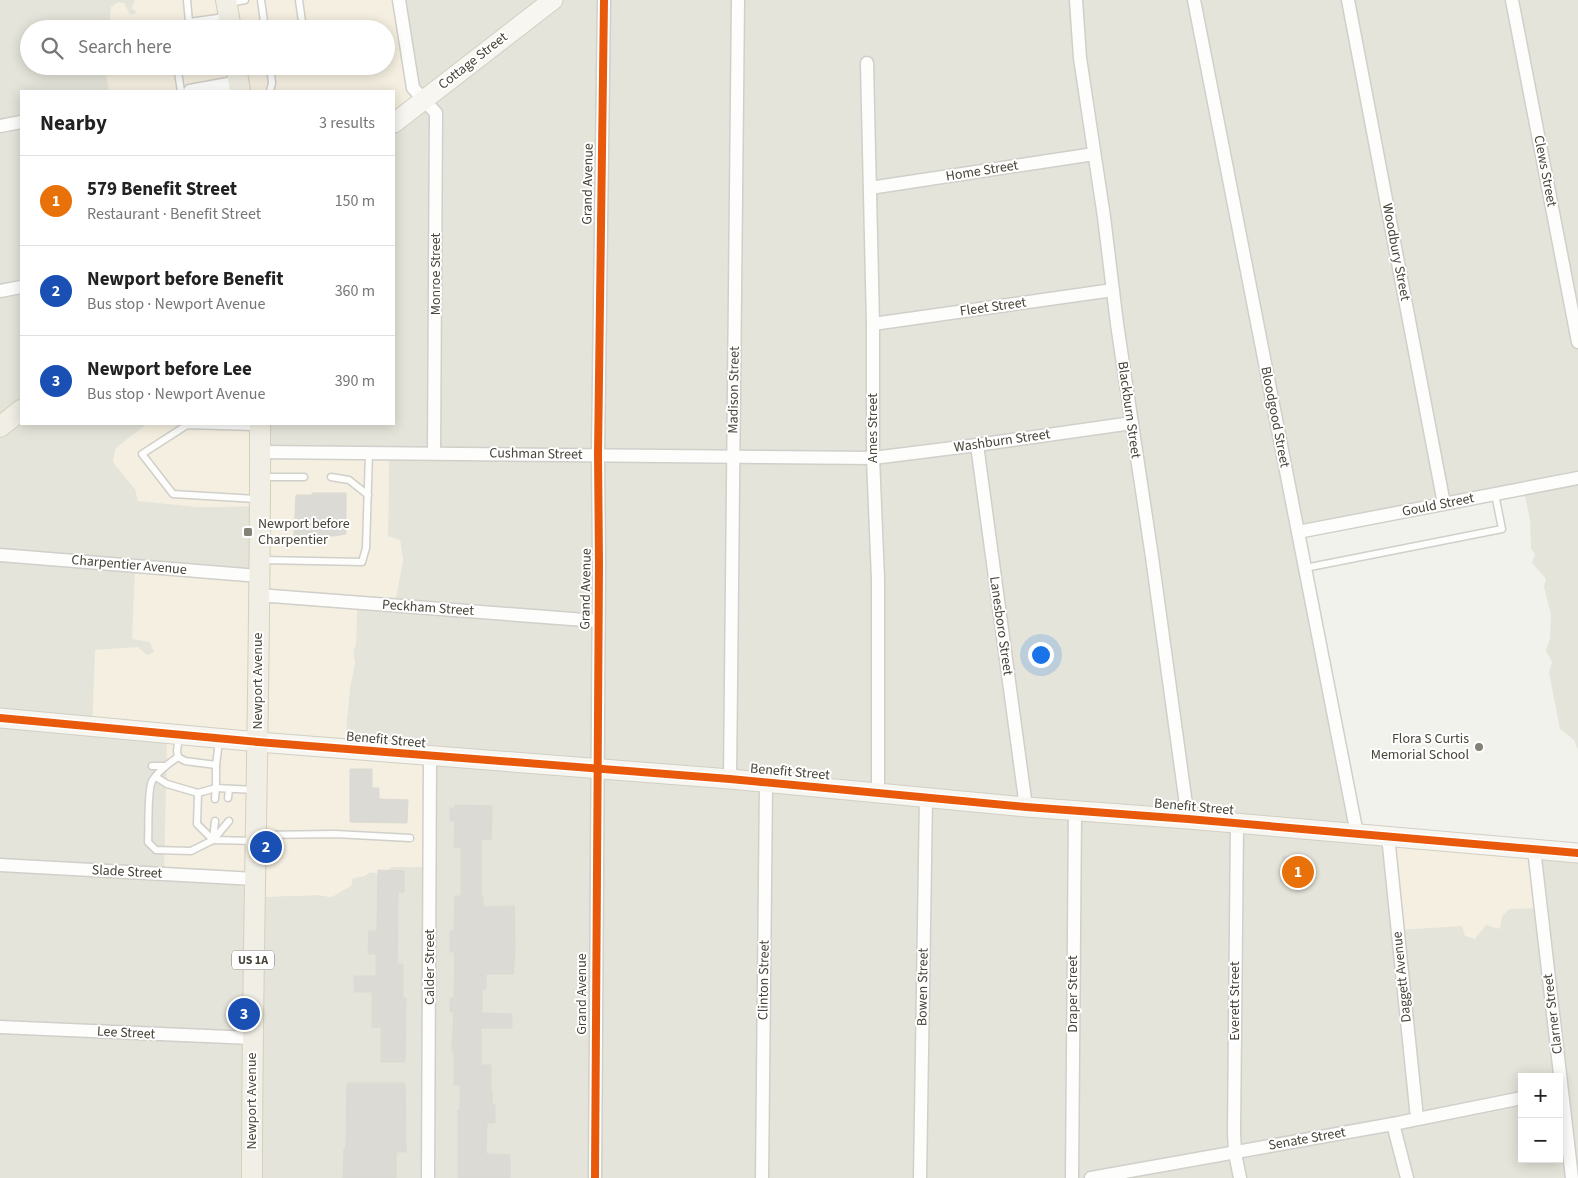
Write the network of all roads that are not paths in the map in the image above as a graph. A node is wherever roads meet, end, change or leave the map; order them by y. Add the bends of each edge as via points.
1 (187, 0) edge
2 (262, 0) edge
3 (299, 0) edge
4 (399, 0) edge
5 (553, 0) edge
6 (604, 0) edge
7 (738, 0) edge
8 (1076, 0) edge
9 (1194, 0) edge
10 (1348, 0) edge
11 (1512, 0) edge
12 (231, 10) edge
13 (188, 20) edge
14 (204, 20) edge
15 (264, 20) edge
16 (302, 20) edge
17 (867, 63) dead end
18 (178, 75) edge
19 (271, 75) edge
20 (239, 80) edge
21 (181, 90) edge
22 (194, 90) edge
23 (270, 90) edge
24 (424, 100) junction
25 (20, 122) edge
26 (395, 122) edge
27 (0, 126) edge
28 (1094, 154) junction
29 (870, 188) junction
30 (20, 287) edge
31 (1113, 290) junction
32 (0, 291) edge
33 (873, 324) junction
34 (1578, 342) edge
35 (20, 411) edge
36 (1132, 423) junction
37 (186, 425) edge
38 (260, 425) edge
39 (0, 427) edge
40 (977, 445) junction
41 (260, 452) junction
42 (369, 452) junction
43 (434, 453) junction
44 (598, 454) junction
45 (733, 456) junction
46 (873, 458) junction
47 (260, 476) junction
48 (331, 477) dead end
49 (304, 478) dead end
50 (1578, 478) edge
51 (1495, 494) junction
52 (368, 495) junction
53 (259, 500) junction
54 (1444, 504) junction
55 (1298, 532) junction
56 (0, 555) edge
57 (1305, 568) junction
58 (258, 577) junction
59 (598, 621) junction
60 (0, 718) edge
61 (179, 735) junction
62 (219, 738) junction
63 (258, 742) junction
64 (430, 756) junction
65 (178, 757) junction
66 (216, 765) junction
67 (152, 766) dead end
68 (164, 766) junction
69 (596, 770) junction
70 (156, 777) junction
71 (730, 779) junction
72 (766, 783) junction
73 (216, 788) junction
74 (229, 789) junction
75 (257, 790) junction
76 (878, 792) junction
77 (198, 793) junction
78 (926, 797) junction
79 (228, 798) dead end
80 (215, 799) dead end
81 (1026, 806) junction
82 (1075, 810) junction
83 (1188, 819) junction
84 (215, 821) dead end
85 (229, 821) dead end
86 (1237, 823) junction
87 (1357, 834) junction
88 (1388, 836) junction
89 (256, 838) junction
90 (410, 838) dead end
91 (213, 840) junction
92 (1534, 849) junction
93 (1578, 853) edge
94 (0, 865) edge
95 (255, 879) junction
96 (0, 1027) edge
97 (252, 1038) junction
98 (1559, 1073) edge
99 (1518, 1099) edge
100 (1563, 1107) edge
101 (1417, 1118) junction
102 (1393, 1124) junction
103 (1235, 1153) junction
104 (252, 1178) edge
105 (428, 1178) edge
106 (595, 1178) edge
107 (762, 1178) edge
108 (920, 1178) edge
109 (1072, 1178) edge
110 (1091, 1178) edge
111 (1240, 1178) edge
112 (1407, 1178) edge
113 (1572, 1178) edge

1 - 13 lane
2 - 15 lane
3 - 16 lane
4 - 24 street, Monroe Street via 413,88
5 - 24 street, Cottage Street
6 - 44 street, Grand Avenue
7 - 45 street, Madison Street
8 - 28 street, Blackburn Street via 1080,58
9 - 55 street, Bloodgood Street
10 - 54 street, Woodbury Street
11 - 34 street, Clews Street
12 - 14 lane
17 - 29 street, Ames Street
18 - 21 lane
19 - 23 lane
20 - 22 street
24 - 26 street, Cottage Street
24 - 43 street, Monroe Street via 436,113
25 - 27 street
28 - 29 street, Home Street
28 - 31 street, Blackburn Street
29 - 33 street, Ames Street
30 - 32 street
31 - 33 street, Fleet Street
31 - 36 street, Blackburn Street
33 - 46 street, Ames Street
35 - 39 main road
36 - 40 street, Washburn Street
36 - 83 street, Blackburn Street
37 - 53 lane via 142,454 172,494
38 - 41 main road, Newport Avenue / US 1A
40 - 46 street, Washburn Street
40 - 81 street, Lanesboro Street
41 - 42 street, Cushman Street
41 - 47 main road, Newport Avenue / US 1A
42 - 43 street, Cushman Street
42 - 52 lane
43 - 44 street, Cushman Street
44 - 45 street, Cushman Street
44 - 59 street, Grand Avenue
45 - 46 street, Cushman Street
45 - 71 street, Madison Street
46 - 76 street, Ames Street via 878,579
47 - 49 lane
47 - 53 main road, Newport Avenue / US 1A
48 - 52 lane via 349,480
50 - 51 street, Gould Street
51 - 54 street, Gould Street
51 - 57 lane via 1502,529
52 - 58 lane via 366,548 362,562
53 - 58 main road, Newport Avenue / US 1A
54 - 55 street, Gould Street
55 - 57 street, Bloodgood Street
56 - 58 street, Charpentier Avenue
57 - 87 street, Bloodgood Street
58 - 59 street, Peckham Street
58 - 63 main road, Newport Avenue / US 1A
59 - 69 street, Grand Avenue
60 - 61 street, Benefit Street
61 - 62 street, Benefit Street
61 - 65 lane
62 - 63 street, Benefit Street
62 - 66 lane
63 - 64 street, Benefit Street
63 - 75 main road, Newport Avenue / US 1A
64 - 69 street, Benefit Street
64 - 105 street, Calder Street
65 - 66 lane
65 - 68 lane
66 - 73 lane
67 - 68 lane
68 - 70 lane
69 - 71 street, Benefit Street
69 - 106 street, Grand Avenue
70 - 77 lane via 167,784
70 - 91 lane via 150,790 148,842 156,850 191,851
71 - 72 street, Benefit Street
72 - 76 street, Benefit Street
72 - 107 street, Clinton Street
73 - 74 lane
73 - 77 lane
73 - 80 lane
74 - 75 lane
74 - 79 lane
75 - 89 main road, Newport Avenue / US 1A
76 - 78 street, Benefit Street
77 - 91 lane via 197,824
78 - 81 street, Benefit Street
78 - 108 street, Bowen Street
81 - 82 street, Benefit Street
82 - 83 street, Benefit Street
82 - 109 street, Draper Street
83 - 86 street, Benefit Street
84 - 91 lane
85 - 91 lane
86 - 87 street, Benefit Street
86 - 103 street, Everett Street
87 - 88 street, Benefit Street
88 - 92 street, Benefit Street
88 - 101 street, Daggett Avenue
89 - 90 lane via 335,834
89 - 91 lane
89 - 95 main road, Newport Avenue / US 1A
92 - 93 street, Benefit Street
92 - 98 street, Clarner Street
94 - 95 street, Slade Street
95 - 97 main road, Newport Avenue / US 1A
96 - 97 street, Lee Street
97 - 104 main road, Newport Avenue / US 1A
99 - 101 street, Senate Street
100 - 113 street, Clarner Street
101 - 102 street, Senate Street
102 - 103 street, Senate Street
102 - 112 street
103 - 110 street, Senate Street
103 - 111 street, Everett Street

